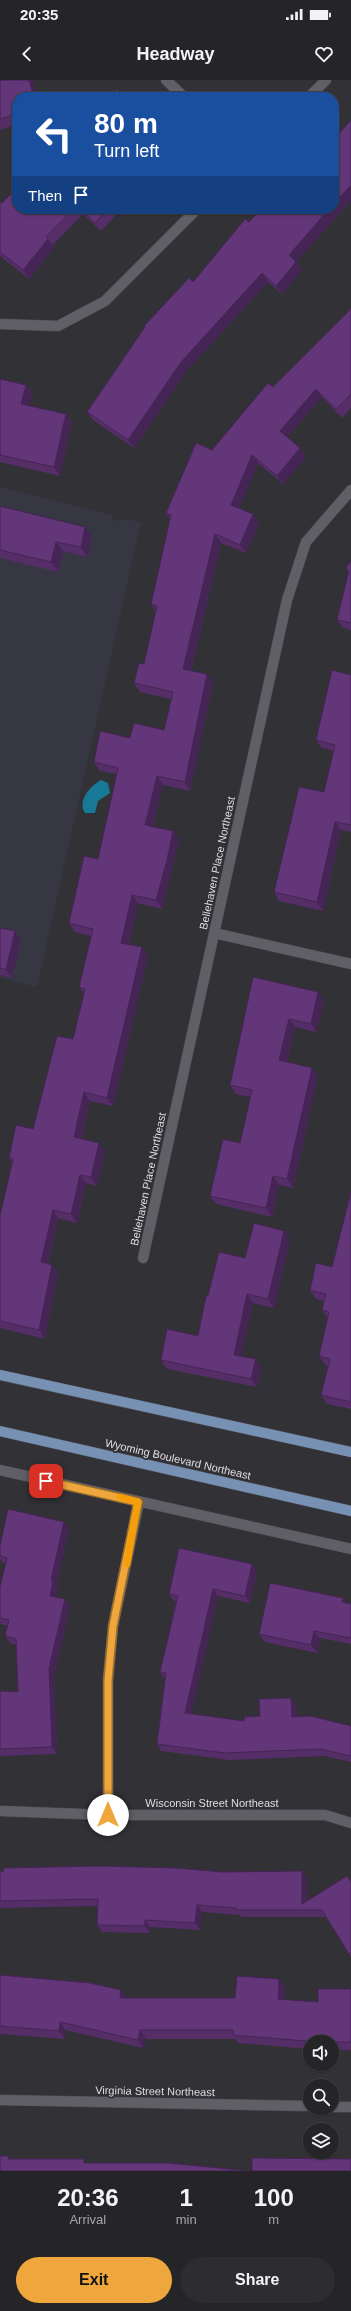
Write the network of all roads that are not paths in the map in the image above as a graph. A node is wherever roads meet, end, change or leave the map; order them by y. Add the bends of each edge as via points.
1 (166, 80) edge
2 (326, 80) edge
3 (179, 92) edge
4 (314, 92) edge
5 (192, 214) edge
6 (0, 324) edge
7 (351, 490) edge
8 (214, 933) junction
9 (351, 964) edge
10 (143, 1258) dead end
11 (0, 1375) edge
12 (0, 1431) edge
13 (351, 1452) edge
14 (0, 1470) edge
15 (138, 1502) junction
16 (351, 1511) edge
17 (351, 1549) edge
18 (0, 1811) edge
19 (108, 1815) junction
20 (351, 1823) edge
21 (0, 2100) edge
22 (303, 2106) edge
23 (339, 2107) edge
24 (351, 2107) edge

1 - 3 street
2 - 4 street
5 - 6 street via 105,301 58,326
7 - 8 street, Bellehaven Place Northeast via 306,542 287,600
8 - 9 street
8 - 10 street, Bellehaven Place Northeast
11 - 13 main road
12 - 16 main road, Wyoming Boulevard Northeast
14 - 15 street
15 - 17 street
15 - 19 street via 113,1626 108,1680
18 - 19 street, Wisconsin Street Northeast
19 - 20 street, Wisconsin Street Northeast via 324,1815
21 - 22 street, Virginia Street Northeast
23 - 24 street

